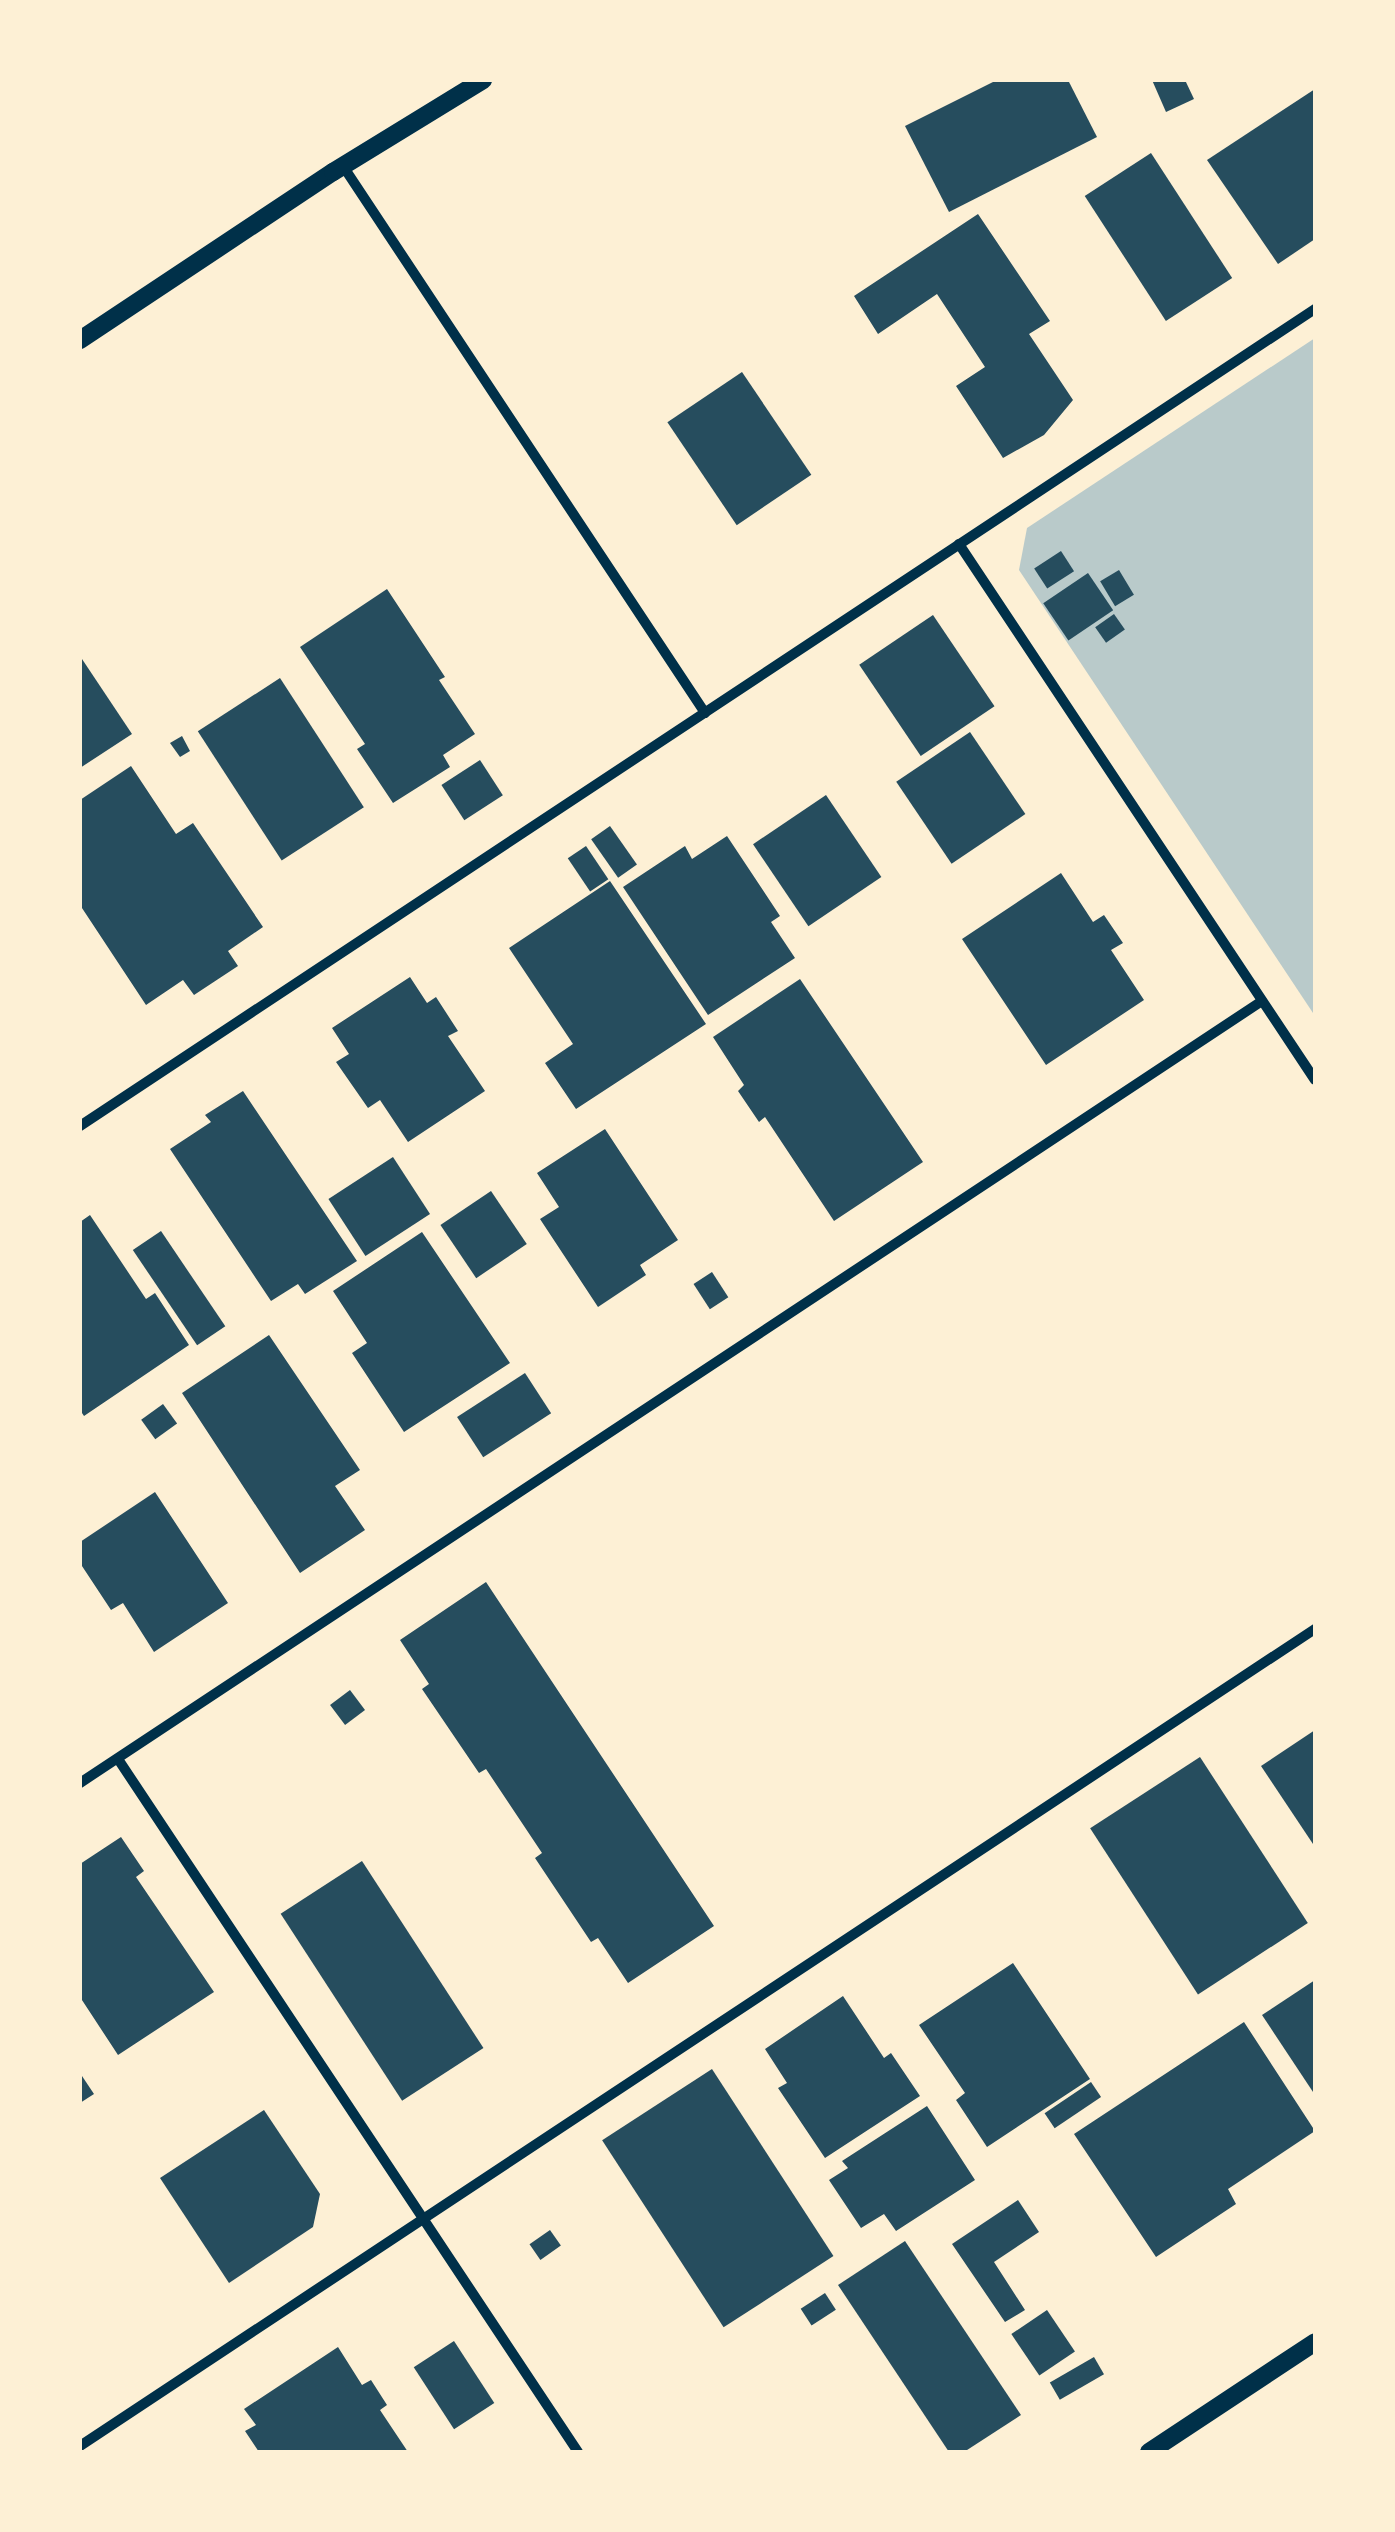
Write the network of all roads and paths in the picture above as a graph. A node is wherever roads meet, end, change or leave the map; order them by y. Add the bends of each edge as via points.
1 (483, 80) edge
2 (343, 166) junction
3 (1315, 309) edge
4 (80, 340) edge
5 (959, 544) junction
6 (705, 713) junction
7 (1262, 1001) junction
8 (1315, 1080) edge
9 (80, 1126) edge
10 (1315, 1628) edge
11 (118, 1758) junction
12 (80, 1784) edge
13 (423, 2219) junction
14 (1315, 2342) edge
15 (80, 2446) edge
16 (578, 2452) edge
17 (1149, 2452) edge

1 - 2 street
2 - 4 street
2 - 6 street
3 - 5 street
5 - 6 street
5 - 7 street
6 - 9 street
7 - 8 street
7 - 11 street
10 - 13 street
11 - 12 street
11 - 13 street
13 - 15 street
13 - 16 street
14 - 17 street

